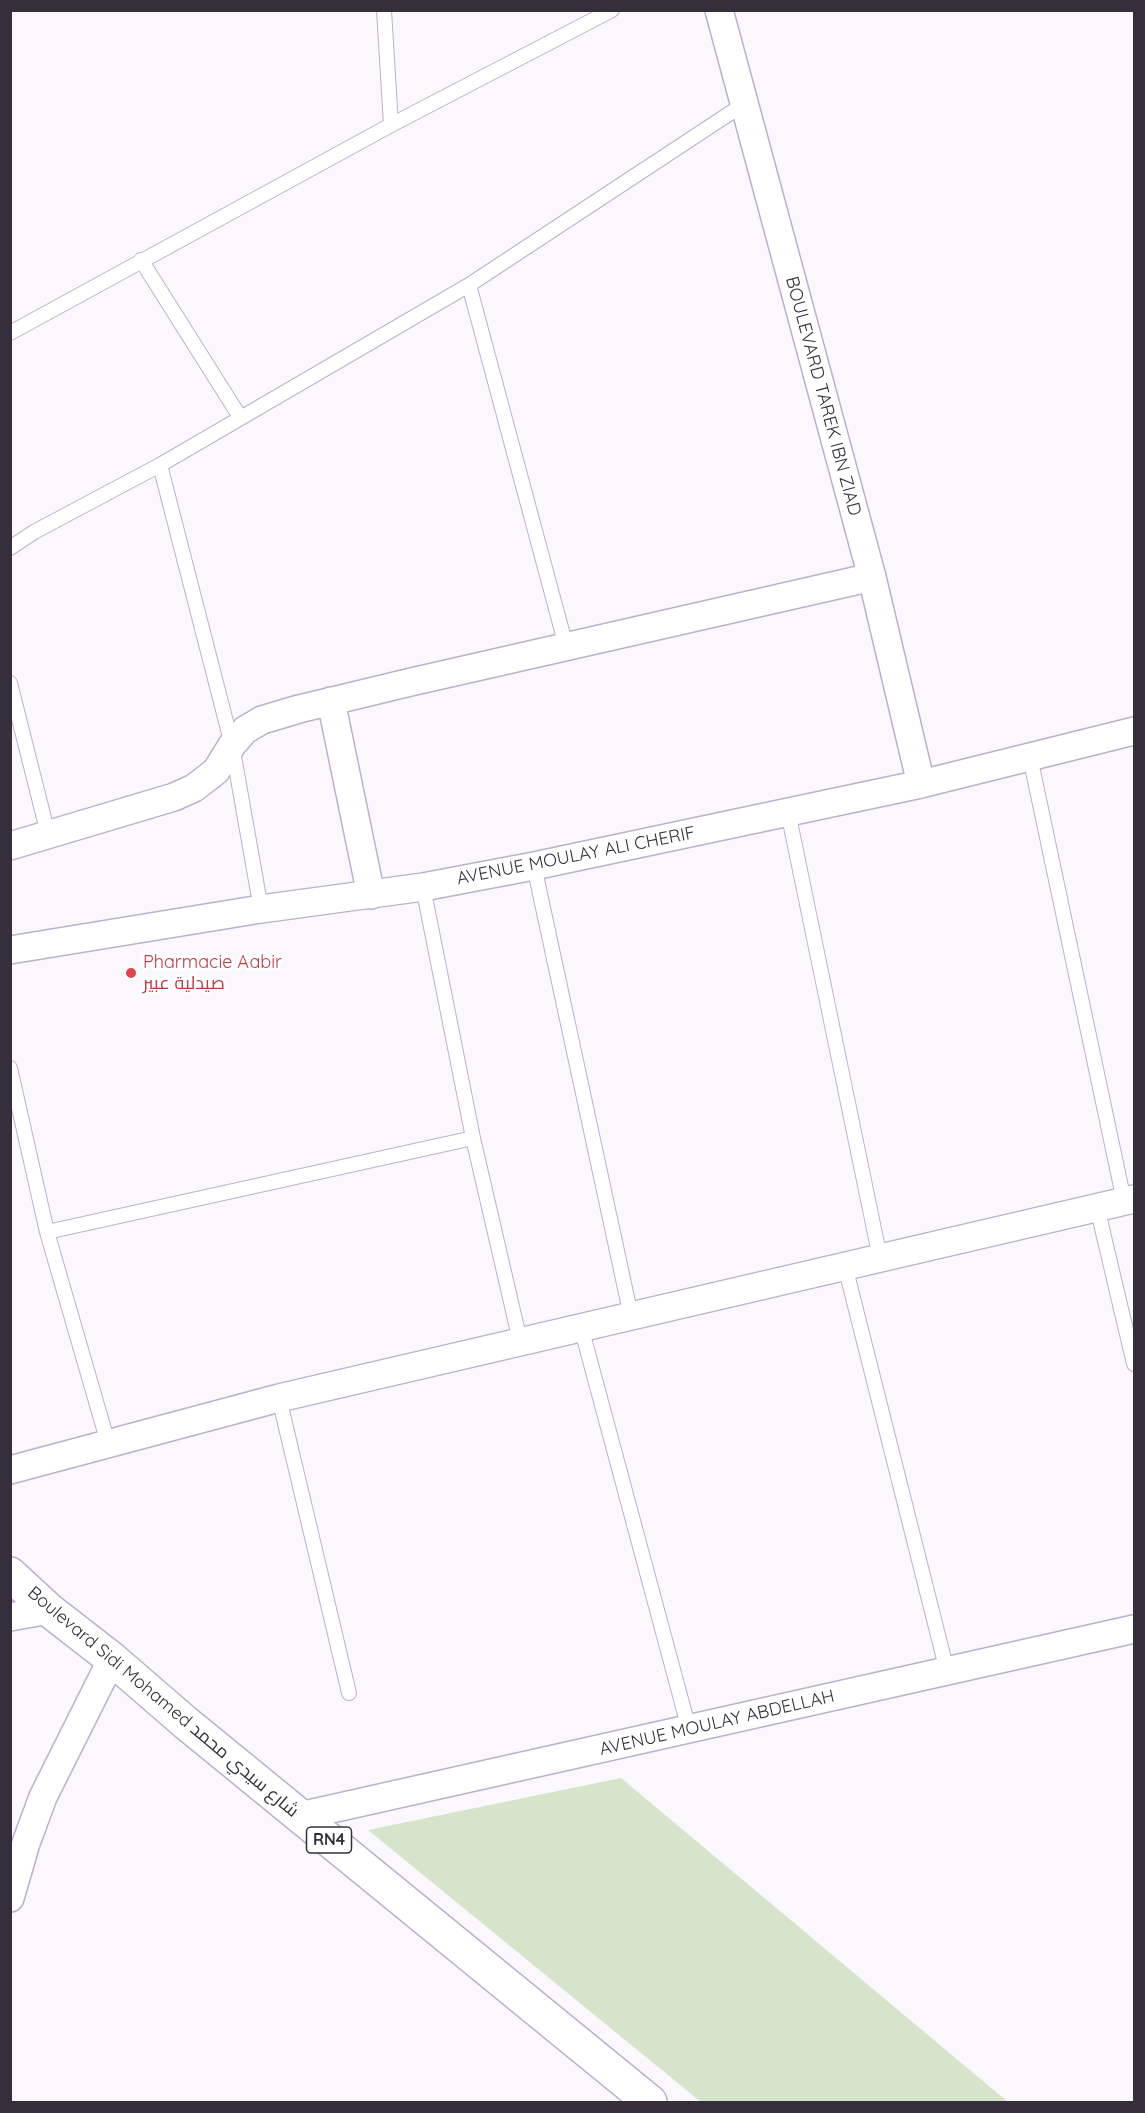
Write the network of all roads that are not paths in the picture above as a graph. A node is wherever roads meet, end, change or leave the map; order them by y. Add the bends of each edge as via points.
1 (384, 10) edge
2 (612, 10) edge
3 (719, 10) edge
4 (744, 104) junction
5 (391, 125) junction
6 (141, 260) junction
7 (469, 285) junction
8 (10, 333) edge
9 (240, 417) junction
10 (160, 465) junction
11 (10, 548) edge
12 (872, 578) junction
13 (566, 646) junction
14 (10, 683) edge
15 (331, 701) junction
16 (1134, 731) edge
17 (232, 745) junction
18 (1030, 756) junction
19 (921, 784) junction
20 (788, 812) junction
21 (48, 834) junction
22 (10, 846) edge
23 (534, 866) junction
24 (423, 887) junction
25 (372, 895) junction
26 (261, 909) junction
27 (10, 950) edge
28 (10, 1068) edge
29 (473, 1138) junction
30 (1130, 1200) edge
31 (1097, 1208) junction
32 (47, 1232) junction
33 (880, 1258) junction
34 (845, 1266) junction
35 (631, 1316) junction
36 (581, 1328) junction
37 (520, 1341) junction
38 (1134, 1364) edge
39 (279, 1398) junction
40 (108, 1443) junction
41 (10, 1470) edge
42 (10, 1574) edge
43 (49, 1610) junction
44 (10, 1617) edge
45 (1134, 1629) edge
46 (112, 1659) junction
47 (947, 1671) junction
48 (349, 1693) dead end
49 (689, 1729) junction
50 (300, 1816) junction
51 (10, 1898) edge
52 (650, 2103) edge

1 - 5 lane
2 - 5 lane
3 - 4 street, BOULEVARD TAREK IBN ZIAD
4 - 7 lane
4 - 12 street, BOULEVARD TAREK IBN ZIAD
5 - 6 lane
6 - 8 lane
6 - 9 lane
7 - 9 lane
7 - 13 lane
9 - 10 lane
10 - 11 lane
10 - 17 lane
12 - 13 street
12 - 19 street, BOULEVARD TAREK IBN ZIAD
13 - 15 street
14 - 21 lane
15 - 17 street via 262,720 245,730
15 - 25 street
16 - 18 street, AVENUE MOULAY ALI CHERIF
17 - 21 street via 216,771 194,788
17 - 26 lane
18 - 19 street, AVENUE MOULAY ALI CHERIF
18 - 30 lane
19 - 20 street, AVENUE MOULAY ALI CHERIF
20 - 23 street, AVENUE MOULAY ALI CHERIF
20 - 33 lane
21 - 22 street
23 - 24 street, AVENUE MOULAY ALI CHERIF
23 - 35 lane
24 - 25 street, AVENUE MOULAY ALI CHERIF
24 - 29 lane
25 - 26 street, AVENUE MOULAY ALI CHERIF
26 - 27 street, AVENUE MOULAY ALI CHERIF
28 - 32 lane
29 - 32 lane
29 - 37 lane
30 - 31 street
31 - 33 street
31 - 38 lane
32 - 40 lane
33 - 34 street
34 - 35 street
34 - 47 lane
35 - 36 street
36 - 37 street
36 - 49 lane
37 - 39 street
39 - 40 street
39 - 48 lane
40 - 41 street
42 - 43 main road, Boulevard Sidi Mohamed شارع سيدي محمد / RN4
43 - 44 street
43 - 46 main road, Boulevard Sidi Mohamed شارع سيدي محمد / RN4
45 - 47 street, AVENUE MOULAY ABDELLAH
46 - 50 main road, Boulevard Sidi Mohamed شارع سيدي محمد / RN4
46 - 51 street via 43,1797
47 - 49 street, AVENUE MOULAY ABDELLAH
49 - 50 street, AVENUE MOULAY ABDELLAH
50 - 52 main road, Boulevard Sidi Mohamed شارع سيدي محمد / RN4

